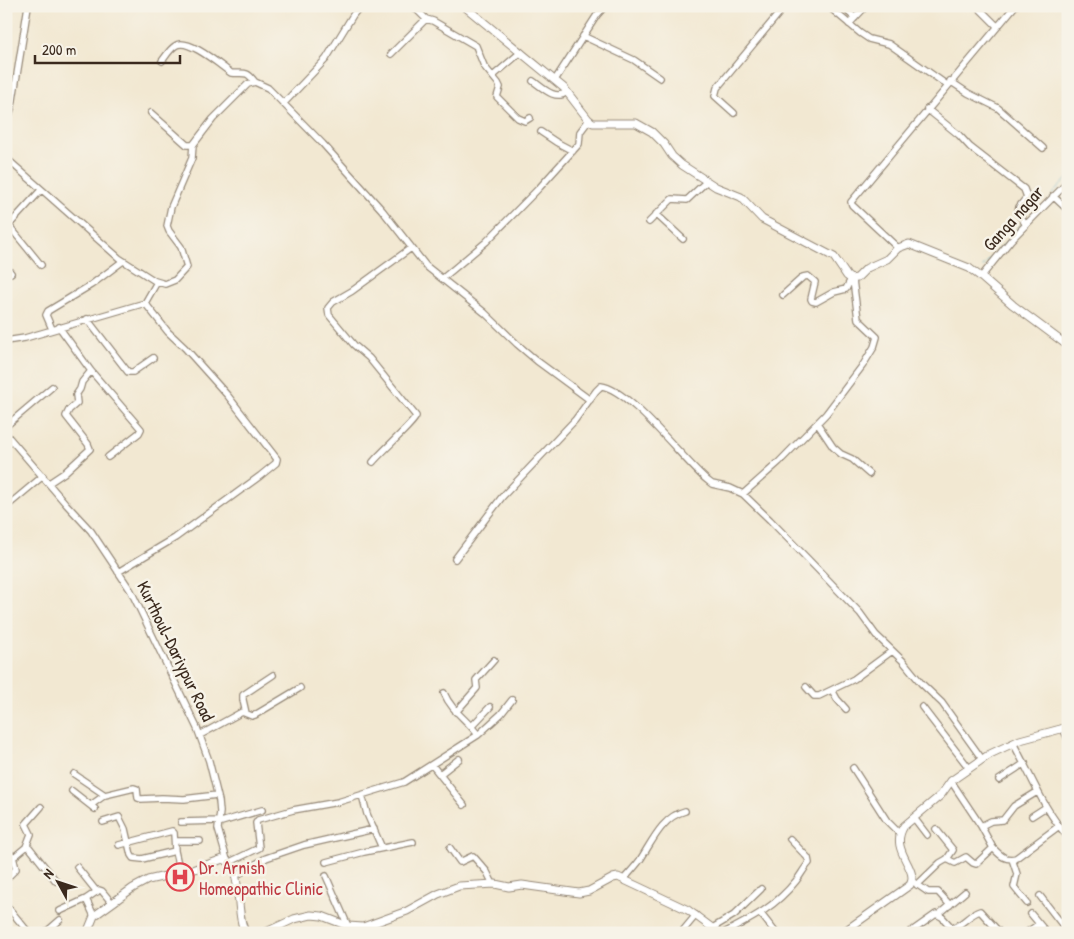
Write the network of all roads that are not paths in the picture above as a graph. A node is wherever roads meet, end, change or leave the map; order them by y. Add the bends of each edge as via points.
1 (28, 6) edge
2 (360, 6) edge
3 (413, 6) edge
4 (464, 6) edge
5 (605, 6) edge
6 (785, 6) edge
7 (842, 6) edge
8 (866, 6) edge
9 (977, 6) edge
10 (1015, 6) edge
11 (832, 8) edge
12 (855, 18) junction
13 (426, 19) junction
14 (849, 24) junction
15 (997, 26) junction
16 (583, 36) junction
17 (521, 52) junction
18 (391, 54) dead end
19 (162, 61) dead end
20 (493, 76) junction
21 (660, 78) dead end
22 (554, 80) junction
23 (533, 81) dead end
24 (255, 82) junction
25 (949, 83) junction
26 (567, 92) junction
27 (284, 103) junction
28 (9, 105) edge
29 (927, 109) junction
30 (151, 113) dead end
31 (734, 113) dead end
32 (530, 118) dead end
33 (589, 120) junction
34 (6, 125) edge
35 (541, 132) dead end
36 (192, 145) junction
37 (1043, 148) dead end
38 (572, 151) junction
39 (6, 158) edge
40 (707, 181) junction
41 (1068, 182) edge
42 (41, 190) junction
43 (1053, 196) junction
44 (1068, 210) edge
45 (656, 214) junction
46 (649, 222) dead end
47 (1025, 223) junction
48 (8, 224) edge
49 (683, 239) dead end
50 (411, 248) junction
51 (898, 248) junction
52 (123, 261) junction
53 (41, 265) dead end
54 (6, 267) edge
55 (11, 273) dead end
56 (981, 277) junction
57 (443, 278) junction
58 (852, 280) junction
59 (157, 282) junction
60 (783, 295) dead end
61 (145, 303) junction
62 (87, 319) junction
63 (55, 328) junction
64 (6, 341) edge
65 (1068, 346) edge
66 (153, 358) dead end
67 (91, 371) junction
68 (52, 387) dead end
69 (590, 400) junction
70 (817, 423) junction
71 (6, 426) edge
72 (6, 434) edge
73 (108, 456) dead end
74 (373, 462) dead end
75 (869, 474) dead end
76 (42, 476) junction
77 (49, 483) junction
78 (743, 494) junction
79 (6, 507) edge
80 (456, 559) dead end
81 (118, 572) junction
82 (892, 651) junction
83 (494, 660) dead end
84 (273, 675) dead end
85 (806, 686) dead end
86 (300, 688) dead end
87 (832, 690) junction
88 (444, 693) dead end
89 (512, 700) dead end
90 (490, 707) dead end
91 (922, 707) dead end
92 (846, 709) dead end
93 (456, 712) junction
94 (246, 713) junction
95 (472, 726) junction
96 (1065, 728) edge
97 (200, 735) junction
98 (478, 735) junction
99 (1068, 739) edge
100 (1013, 742) junction
101 (459, 759) dead end
102 (982, 759) junction
103 (1025, 763) junction
104 (432, 765) junction
105 (853, 768) dead end
106 (969, 768) junction
107 (74, 774) dead end
108 (440, 774) junction
109 (999, 780) dead end
110 (952, 781) junction
111 (72, 791) dead end
112 (1037, 792) junction
113 (105, 795) junction
114 (217, 795) junction
115 (362, 795) junction
116 (464, 805) dead end
117 (42, 807) dead end
118 (1046, 807) junction
119 (262, 810) dead end
120 (685, 811) dead end
121 (253, 812) junction
122 (1032, 816) dead end
123 (914, 818) junction
124 (257, 821) junction
125 (102, 822) dead end
126 (181, 822) dead end
127 (219, 822) junction
128 (981, 826) junction
129 (1059, 826) junction
130 (374, 829) junction
131 (936, 829) dead end
132 (899, 833) junction
133 (927, 835) dead end
134 (1068, 837) edge
135 (790, 839) dead end
136 (175, 841) junction
137 (200, 841) dead end
138 (413, 842) dead end
139 (128, 843) junction
140 (119, 845) dead end
141 (26, 846) junction
142 (382, 848) junction
143 (450, 848) dead end
144 (993, 848) junction
145 (6, 851) edge
146 (175, 851) junction
147 (13, 858) junction
148 (947, 859) junction
149 (1012, 859) junction
150 (228, 861) junction
151 (326, 862) dead end
152 (77, 867) dead end
153 (180, 873) junction
154 (235, 876) junction
155 (326, 876) dead end
156 (624, 878) junction
157 (6, 879) edge
158 (56, 881) dead end
159 (915, 883) junction
160 (493, 884) junction
161 (761, 889) dead end
162 (97, 892) junction
163 (965, 892) dead end
164 (1040, 896) dead end
165 (86, 899) junction
166 (1027, 903) dead end
167 (112, 904) junction
168 (6, 905) edge
169 (950, 905) junction
170 (60, 911) dead end
171 (761, 914) junction
172 (939, 914) junction
173 (1031, 914) dead end
174 (696, 915) junction
175 (94, 916) junction
176 (60, 920) dead end
177 (1040, 924) junction
178 (348, 926) junction
179 (717, 930) edge
180 (245, 932) edge
181 (1068, 932) edge
182 (29, 933) edge
183 (45, 933) edge
184 (87, 933) edge
185 (264, 933) edge
186 (681, 933) edge
187 (724, 933) edge
188 (776, 933) edge
189 (842, 933) edge
190 (909, 933) edge
191 (1000, 933) edge
192 (1026, 933) edge
193 (1047, 933) edge

1 - 28 street
2 - 27 street via 326,59
3 - 13 street
4 - 17 street
5 - 16 street
6 - 31 street via 716,88 715,96
7 - 12 street
8 - 12 street
9 - 15 street
10 - 15 street
11 - 14 street
12 - 14 street
13 - 18 street
13 - 20 street via 476,46 484,66
14 - 25 street via 869,39 889,44
15 - 25 street
16 - 21 street via 634,60
16 - 22 street
17 - 20 street
17 - 22 street
19 - 24 street via 174,46 180,44 203,52 232,73 247,73
20 - 32 street via 500,87 497,97 518,118 525,121
22 - 26 street
23 - 26 street via 556,95
24 - 27 street via 268,88
24 - 36 street via 248,84 221,110
25 - 29 street
25 - 37 street via 998,108
26 - 33 street
27 - 50 street via 382,210
28 - 34 street
29 - 47 street via 1024,189 1028,197 1018,212
29 - 51 street via 851,202
30 - 36 street
33 - 38 street via 580,132 579,144
33 - 40 street via 600,124 641,125 652,132 682,165
35 - 38 street
36 - 59 street via 192,158 171,207 167,226 181,247 187,267 171,282
38 - 57 street via 511,218
39 - 42 street
40 - 45 street via 690,198 672,199
40 - 58 street via 741,197 762,219 834,257
41 - 43 street, Ganga nagar
42 - 48 street
42 - 52 street
43 - 44 street
43 - 47 street, Ganga nagar
45 - 46 street
45 - 49 street
47 - 56 street, Ganga nagar
48 - 53 street
50 - 57 street via 426,266
50 - 74 street via 332,302 328,308 352,343 369,358 416,416
51 - 56 street via 909,244 969,268
51 - 58 street via 887,259 867,268
52 - 59 street
52 - 63 street via 47,312 46,317
54 - 55 street
56 - 65 street via 1013,306
57 - 69 street via 517,344
58 - 60 street via 846,289 816,302 811,299 815,282 808,276
58 - 70 street via 858,319 875,335 876,341 840,398
59 - 61 street
61 - 62 street
61 - 81 street via 228,396 277,461 175,538
62 - 63 street
62 - 66 street via 128,372
63 - 64 street
63 - 67 street
67 - 73 street via 141,430
67 - 77 street via 82,382 76,403 66,416 90,449
68 - 71 street
69 - 78 street via 600,386 610,389 640,410 712,484
69 - 80 street via 502,497
70 - 75 street via 833,447
70 - 78 street
72 - 76 street, Kurthoul-Dariypur Road
76 - 77 street, Kurthoul-Dariypur Road
76 - 79 street
77 - 81 street, Kurthoul-Dariypur Road via 96,537
78 - 82 street via 849,602
81 - 97 street, Kurthoul-Dariypur Road via 137,600
82 - 87 street via 854,679
82 - 102 street via 942,703
83 - 93 street via 476,680 477,688
84 - 94 street via 243,696
85 - 87 street via 816,697
86 - 94 street via 255,715
87 - 92 street
88 - 93 street
89 - 98 street
90 - 95 street
91 - 106 street
93 - 95 street
94 - 97 street via 240,713
95 - 98 street
96 - 99 street
96 - 100 street
97 - 114 street, Kurthoul-Dariypur Road
98 - 104 street
100 - 102 street
100 - 103 street
101 - 108 street
102 - 106 street
103 - 109 street
103 - 112 street
104 - 108 street
104 - 115 street via 404,782
105 - 132 street via 883,816
106 - 110 street
107 - 113 street
108 - 116 street
110 - 123 street
110 - 128 street
111 - 113 street via 93,807
112 - 118 street
112 - 128 street via 1014,806 1003,820
113 - 114 street via 135,788 140,799
114 - 127 street, Kurthoul-Dariypur Road
115 - 124 street
115 - 130 street
117 - 141 street via 26,824 31,834
118 - 122 street
118 - 129 street
119 - 121 street
120 - 156 street via 674,815 664,825
121 - 124 street
121 - 127 street
123 - 132 street
123 - 133 street
124 - 150 street via 259,848
125 - 139 street via 118,817
126 - 127 street
127 - 150 street, Kurthoul-Dariypur Road via 219,834
128 - 144 street
129 - 134 street
129 - 149 street
130 - 142 street
130 - 154 street via 304,845 266,858
131 - 148 street via 953,850
132 - 159 street via 898,845
135 - 171 street via 809,863 793,884
136 - 137 street
136 - 139 street via 171,832
136 - 146 street
138 - 142 street
139 - 140 street
139 - 146 street via 134,858
141 - 147 street
141 - 158 street
142 - 151 street
143 - 160 street via 460,862 473,856
144 - 148 street via 976,864 966,856 955,863
144 - 149 street via 1004,858
145 - 147 street
146 - 153 street
147 - 157 street via 16,869
148 - 159 street
149 - 166 street via 1017,874 1014,887
150 - 153 street via 220,859
150 - 154 street, Kurthoul-Dariypur Road
152 - 162 street
153 - 167 street via 148,880
154 - 180 street, Kurthoul-Dariypur Road
155 - 178 street
156 - 160 street via 613,878 589,891 579,892
156 - 174 street
159 - 169 street via 928,892 938,892
159 - 189 street
160 - 178 street via 452,888 398,914 363,926
161 - 179 street
162 - 165 street
162 - 167 street via 102,891
163 - 169 street
164 - 181 street
165 - 170 street
165 - 175 street
167 - 175 street
168 - 182 street
169 - 172 street
171 - 187 street
171 - 188 street
172 - 190 street
172 - 191 street via 952,928 980,911
173 - 177 street
174 - 179 street
174 - 186 street
175 - 184 street
176 - 183 street
177 - 192 street
177 - 193 street
178 - 185 street via 311,915

